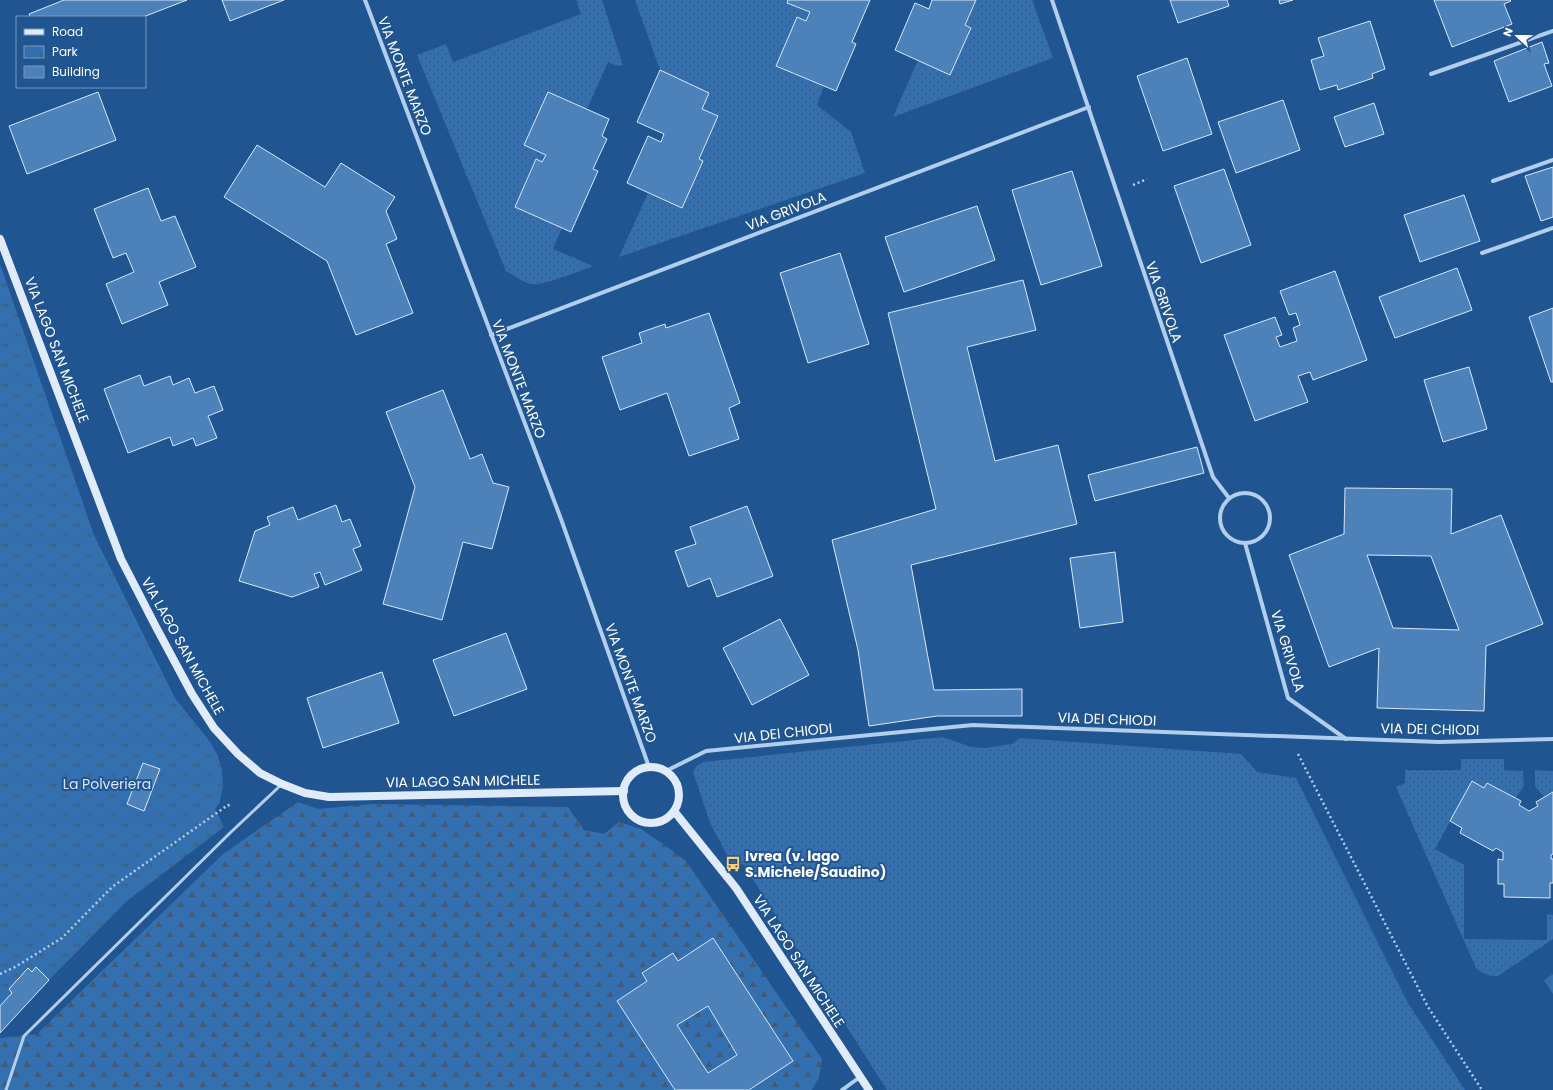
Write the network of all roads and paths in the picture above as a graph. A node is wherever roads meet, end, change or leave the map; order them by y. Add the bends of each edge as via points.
1 (365, 0) edge
2 (1052, 0) edge
3 (1553, 30) edge
4 (1431, 74) dead end
5 (1089, 107) junction
6 (1553, 160) edge
7 (1493, 181) dead end
8 (1553, 228) edge
9 (0, 238) edge
10 (1482, 253) dead end
11 (491, 336) junction
12 (1229, 498) junction
13 (1245, 544) junction
14 (1290, 738) junction
15 (1346, 739) junction
16 (1553, 739) edge
17 (649, 767) junction
18 (666, 771) junction
19 (282, 784) junction
20 (624, 791) junction
21 (674, 811) junction
22 (217, 814) dead end
23 (0, 974) edge
24 (860, 1077) junction
25 (6, 1090) edge
26 (842, 1090) edge
27 (869, 1090) edge
28 (1482, 1090) edge

1 - 11 street, VIA MONTE MARZO
2 - 5 street, VIA GRIVOLA
3 - 4 street
5 - 11 street, VIA GRIVOLA
5 - 12 street, VIA GRIVOLA via 1212,476
6 - 7 street
8 - 10 street
9 - 19 main road, VIA LAGO SAN MICHELE via 121,559 156,627 192,694 214,728 260,773
11 - 17 street, VIA MONTE MARZO via 561,519
12 - 13 street via 1222,508 1220,520 1224,532 1233,540
12 - 13 street via 1247,492 1257,495 1269,510 1268,528 1263,537
13 - 15 street, VIA GRIVOLA via 1288,698
14 - 15 street, VIA DEI CHIODI
14 - 18 street, VIA DEI CHIODI via 973,725 706,751
14 - 28 path via 1428,1007
15 - 16 street, VIA DEI CHIODI via 1439,742
17 - 18 main road
17 - 20 main road via 632,774 626,782
18 - 21 main road via 673,777 679,794
19 - 20 main road, VIA LAGO SAN MICHELE via 305,793 329,797
19 - 25 lane via 24,1036
20 - 21 main road via 623,800 627,809 640,821 658,822
21 - 24 main road, VIA LAGO SAN MICHELE via 736,888
22 - 23 path via 112,887 62,938
24 - 26 street
24 - 27 main road, VIA LAGO SAN MICHELE

